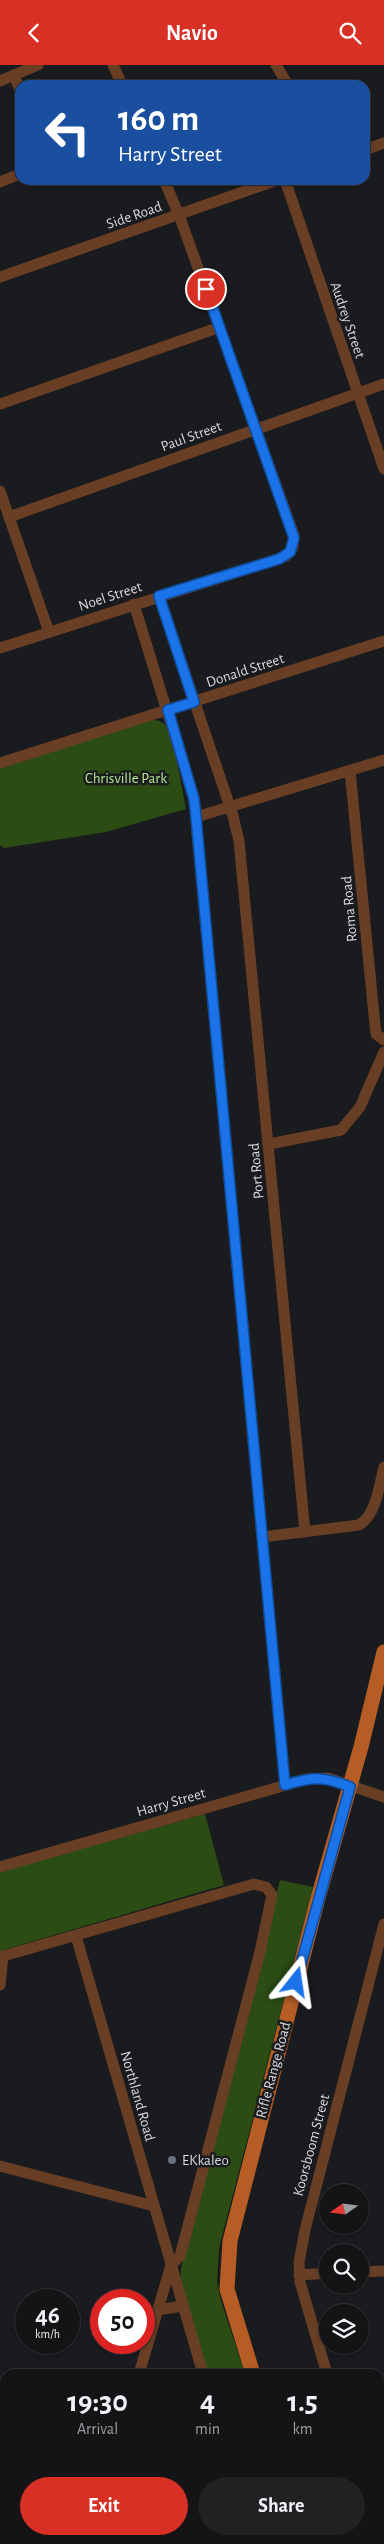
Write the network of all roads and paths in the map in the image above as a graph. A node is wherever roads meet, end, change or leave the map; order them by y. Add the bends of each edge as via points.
1 (38, 65) edge
2 (113, 65) edge
3 (276, 65) edge
4 (14, 75) junction
5 (16, 80) edge
6 (120, 80) edge
7 (285, 80) edge
8 (0, 81) edge
9 (384, 143) edge
10 (370, 147) edge
11 (15, 176) edge
12 (0, 182) edge
13 (166, 185) edge
14 (264, 185) edge
15 (286, 185) edge
16 (179, 215) junction
17 (0, 277) edge
18 (220, 327) junction
19 (384, 384) edge
20 (357, 394) junction
21 (0, 404) edge
22 (256, 429) junction
23 (384, 469) edge
24 (0, 491) edge
25 (9, 517) junction
26 (159, 596) junction
27 (134, 604) junction
28 (49, 632) junction
29 (384, 641) edge
30 (0, 648) edge
31 (194, 702) junction
32 (168, 710) junction
33 (384, 760) edge
34 (0, 763) edge
35 (350, 771) junction
36 (230, 808) junction
37 (196, 817) junction
38 (384, 1040) edge
39 (384, 1052) edge
40 (269, 1144) junction
41 (384, 1467) edge
42 (305, 1532) junction
43 (262, 1537) junction
44 (384, 1652) edge
45 (285, 1785) junction
46 (350, 1787) junction
47 (384, 1797) edge
48 (0, 1867) edge
49 (384, 1925) edge
50 (76, 1936) junction
51 (1, 1956) edge
52 (0, 1985) edge
53 (0, 2166) edge
54 (154, 2206) junction
55 (171, 2265) junction
56 (384, 2271) edge
57 (369, 2272) edge
58 (319, 2274) edge
59 (299, 2275) junction
60 (183, 2306) junction
61 (157, 2310) junction
62 (141, 2369) edge
63 (201, 2369) edge
64 (251, 2369) edge
65 (326, 2369) edge

1 - 4 street
2 - 6 street
3 - 7 street
4 - 5 street
4 - 8 street
9 - 10 street
11 - 12 street
13 - 16 street
14 - 16 street, Side Road
15 - 20 street, Audrey Street
16 - 17 street, Side Road
16 - 18 street
18 - 21 street
18 - 22 street
19 - 20 street, Paul Street
20 - 22 street, Paul Street
20 - 23 street, Audrey Street
22 - 25 street, Paul Street
22 - 26 street, Noel Street via 294,535 293,547 286,556
24 - 25 street
25 - 28 street
26 - 27 street, Noel Street
26 - 31 street, Port Road
27 - 28 street, Noel Street
27 - 32 street, Port Road
28 - 30 street, Noel Street
29 - 31 street, Donald Street
31 - 32 street, Donald Street
31 - 36 street, Port Road
32 - 34 street, Donald Street
32 - 37 street, Port Road via 194,799
33 - 35 street
35 - 36 street
35 - 38 street, Roma Road via 376,1034
36 - 37 street
36 - 40 street, Port Road via 239,841 244,883
37 - 43 street, Port Road
39 - 40 street via 360,1107 341,1130
40 - 42 street, Port Road
41 - 42 street via 374,1503 364,1521 350,1527
42 - 43 street
43 - 45 street, Port Road
44 - 46 main road, Rifle Range Road
45 - 46 street, Harry Street via 324,1778
45 - 48 street, Harry Street
46 - 47 street, Harry Street
46 - 64 main road, Rifle Range Road via 318,1898 229,2247 227,2289
49 - 59 street, Koorsboom Street via 304,2230
50 - 51 street
50 - 54 street, Northland Road
50 - 55 street via 251,1885 260,1884 272,1895 180,2256
51 - 52 street
53 - 54 street
54 - 55 street, Northland Road
55 - 60 street
55 - 61 street
56 - 57 street
58 - 59 street
59 - 65 street, Koorsboom Street
60 - 61 street
60 - 63 street
61 - 62 street

